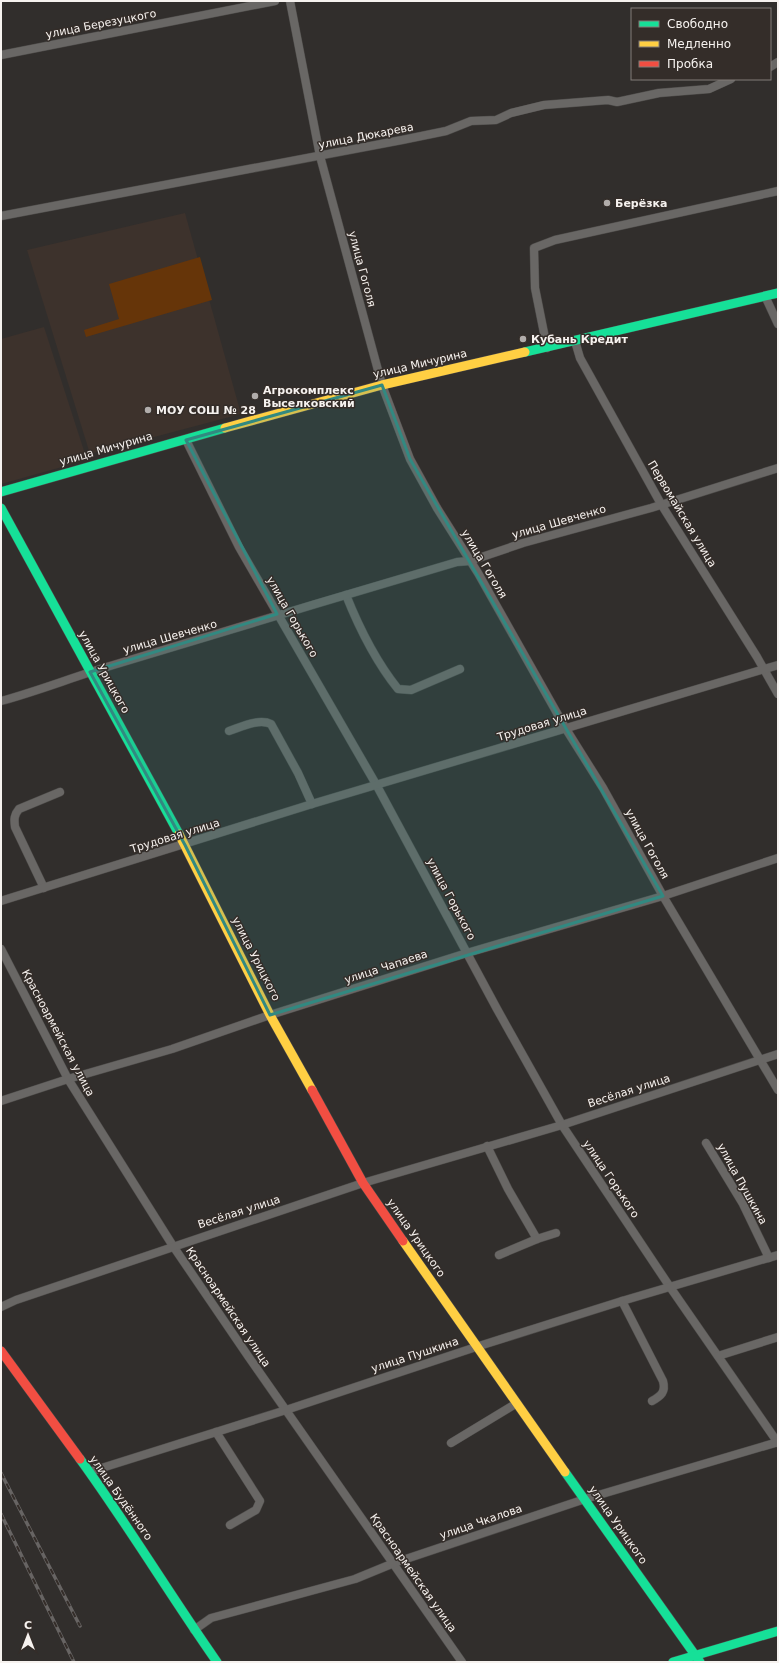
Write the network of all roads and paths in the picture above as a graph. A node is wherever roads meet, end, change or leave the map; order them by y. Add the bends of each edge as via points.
1 (275, 1) edge
2 (290, 1) edge
3 (249, 3) edge
4 (1, 55) edge
5 (729, 80) edge
6 (320, 156) junction
7 (778, 191) edge
8 (1, 216) edge
9 (778, 293) edge
10 (765, 296) junction
11 (778, 324) edge
12 (575, 341) junction
13 (547, 348) junction
14 (382, 385) junction
15 (186, 440) junction
16 (778, 468) edge
17 (1, 492) edge
18 (661, 504) junction
19 (1, 508) edge
20 (470, 561) junction
21 (346, 595) junction
22 (277, 614) junction
23 (778, 665) edge
24 (460, 669) dead end
25 (764, 669) junction
26 (90, 672) junction
27 (778, 694) edge
28 (1, 701) edge
29 (566, 729) junction
30 (229, 731) dead end
31 (377, 786) junction
32 (60, 792) dead end
33 (312, 804) junction
34 (185, 845) junction
35 (778, 858) edge
36 (44, 888) junction
37 (663, 896) junction
38 (1, 901) edge
39 (1, 949) edge
40 (467, 953) junction
41 (270, 1015) junction
42 (778, 1054) edge
43 (760, 1060) junction
44 (68, 1079) junction
45 (778, 1090) edge
46 (1, 1101) edge
47 (562, 1125) junction
48 (706, 1143) dead end
49 (486, 1146) junction
50 (363, 1183) junction
51 (556, 1233) dead end
52 (537, 1238) junction
53 (173, 1246) junction
54 (499, 1255) dead end
55 (778, 1255) edge
56 (770, 1258) junction
57 (670, 1287) junction
58 (622, 1301) junction
59 (1, 1307) edge
60 (778, 1337) edge
61 (476, 1347) junction
62 (1, 1351) edge
63 (718, 1356) junction
64 (652, 1401) dead end
65 (517, 1403) junction
66 (286, 1410) junction
67 (216, 1432) junction
68 (778, 1442) edge
69 (451, 1443) dead end
70 (89, 1472) junction
71 (585, 1499) junction
72 (230, 1525) dead end
73 (394, 1563) junction
74 (194, 1630) junction
75 (778, 1631) edge
76 (697, 1658) edge
77 (216, 1662) edge
78 (462, 1662) edge
79 (673, 1662) edge

1 - 3 street, улица Березуцкого
2 - 6 street, улица Гоголя
3 - 4 street, улица Березуцкого
5 - 6 street, улица Дюкарева via 710,89 659,92 617,102 608,100 544,105 510,113 496,120 471,122 446,131
6 - 8 street, улица Дюкарева
6 - 14 street, улица Гоголя
7 - 13 street via 562,238 534,248 536,288
9 - 10 street, улица Мичурина
10 - 11 street
10 - 12 street, улица Мичурина
12 - 13 street, улица Мичурина
12 - 18 street, Первомайская улица via 580,358
13 - 14 street, улица Мичурина
14 - 15 street, улица Мичурина
14 - 20 street, улица Гоголя via 410,459
15 - 17 street, улица Мичурина
15 - 22 street, улица Горького via 239,547
16 - 18 street, улица Шевченко
18 - 20 street, улица Шевченко via 523,543
18 - 25 street, Первомайская улица
19 - 26 street, улица Урицкого
20 - 21 street, улица Шевченко via 457,562
20 - 29 street, улица Гоголя
21 - 22 street, улица Шевченко
21 - 24 street via 361,628 398,689 411,690
22 - 26 street, улица Шевченко via 237,629
22 - 31 street, улица Горького
23 - 25 street, Трудовая улица
25 - 27 street, Первомайская улица
25 - 29 street, Трудовая улица
26 - 28 street, улица Шевченко
26 - 34 street, улица Урицкого
29 - 31 street, Трудовая улица
29 - 37 street, улица Гоголя via 603,788
30 - 33 street via 259,722 271,724
31 - 33 street, Трудовая улица
31 - 40 street, улица Горького
32 - 36 street via 19,809 15,814 15,826
33 - 34 street, Трудовая улица
34 - 36 street, Трудовая улица
34 - 41 street, улица Урицкого
35 - 37 street, улица Чапаева
36 - 38 street, Трудовая улица
37 - 40 street, улица Чапаева
37 - 43 street, улица Гоголя
39 - 44 street, Красноармейская улица
40 - 41 street, улица Чапаева
40 - 47 street, улица Горького
41 - 44 street, улица Чапаева via 172,1049
41 - 50 street, улица Урицкого
42 - 43 street, Весёлая улица
43 - 45 street, улица Гоголя
43 - 47 street, Весёлая улица
44 - 46 street, улица Чапаева
44 - 53 street, Красноармейская улица
47 - 49 street, Весёлая улица
47 - 57 street, улица Горького
48 - 56 street, улица Пушкина via 743,1204
49 - 50 street, Весёлая улица
49 - 52 street
50 - 53 street, Весёлая улица
50 - 61 street, улица Урицкого
51 - 52 street
52 - 54 street
53 - 59 street, Весёлая улица
53 - 66 street, Красноармейская улица
55 - 56 street, улица Пушкина
56 - 57 street, улица Пушкина
57 - 58 street, улица Пушкина
57 - 63 street, улица Горького
58 - 61 street, улица Пушкина
58 - 64 street via 665,1387 661,1396
60 - 63 street
61 - 65 street, улица Урицкого
61 - 66 street, улица Пушкина
62 - 70 street, улица Будённого
63 - 68 street, улица Горького
65 - 69 street
65 - 71 street, улица Урицкого
66 - 67 street, улица Пушкина
66 - 73 street, Красноармейская улица
67 - 70 street, улица Пушкина
67 - 72 street via 260,1501 256,1510
68 - 71 street, улица Чкалова
70 - 74 street, улица Будённого via 154,1566
71 - 73 street, улица Чкалова
71 - 76 street, улица Урицкого
73 - 74 street, улица Чкалова via 355,1579 211,1618
73 - 78 street, Красноармейская улица
74 - 77 street, улица Будённого
75 - 76 street
76 - 79 street

